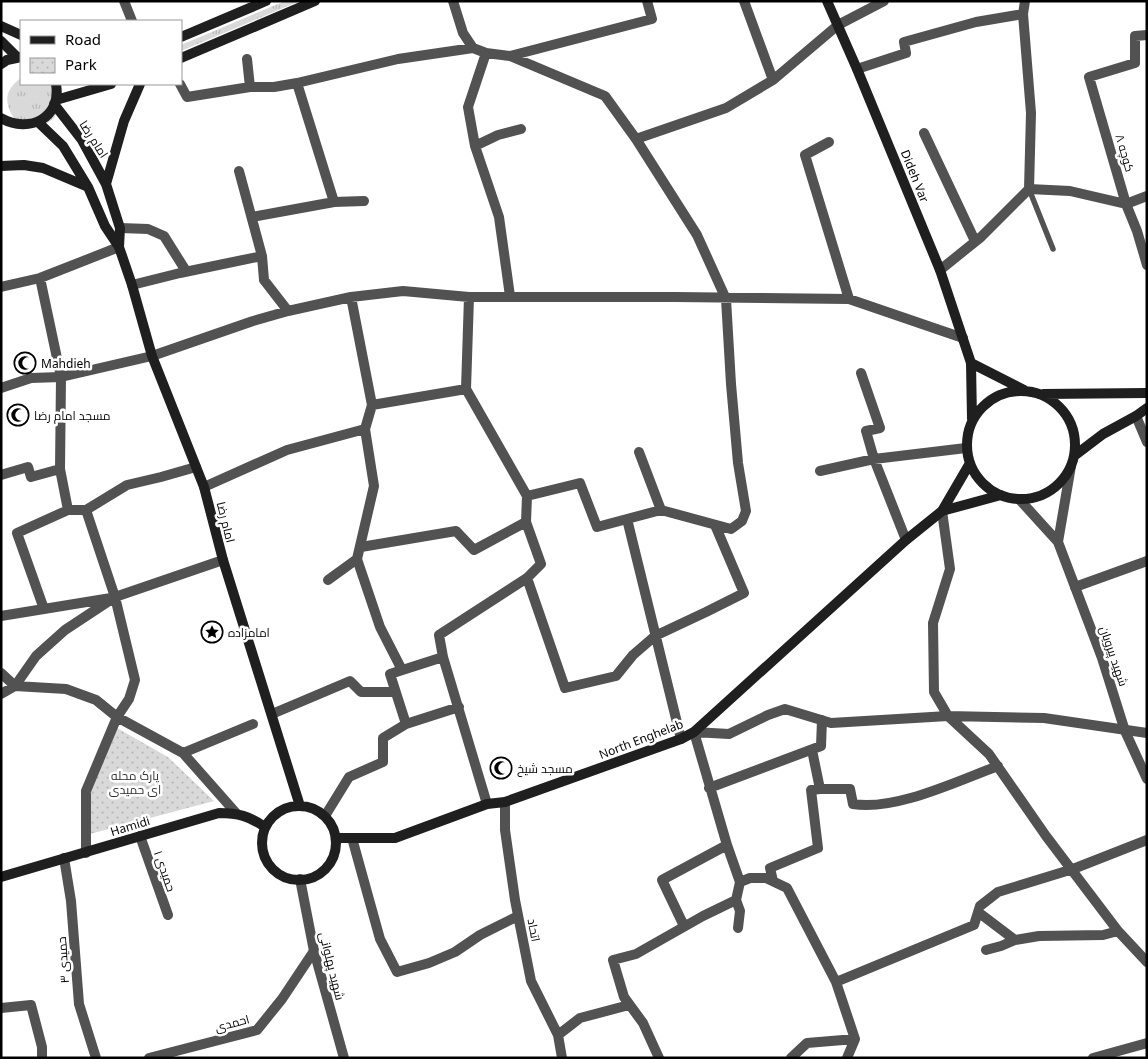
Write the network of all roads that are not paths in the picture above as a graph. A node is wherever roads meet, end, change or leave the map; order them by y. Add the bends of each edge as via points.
1 (124, 1) edge
2 (266, 1) edge
3 (315, 1) edge
4 (453, 1) edge
5 (647, 1) edge
6 (744, 1) edge
7 (827, 1) edge
8 (1025, 1) edge
9 (880, 2) edge
10 (1023, 14) junction
11 (132, 20) edge
12 (838, 25) junction
13 (1, 26) edge
14 (20, 34) edge
15 (1147, 35) edge
16 (182, 37) edge
17 (1, 41) edge
18 (473, 48) junction
19 (486, 53) junction
20 (510, 56) junction
21 (19, 57) edge
22 (182, 58) edge
23 (247, 59) dead end
24 (1, 64) edge
25 (857, 69) junction
26 (773, 80) junction
27 (297, 83) junction
28 (56, 85) edge
29 (108, 85) edge
30 (140, 85) edge
31 (180, 85) edge
32 (250, 87) junction
33 (55, 102) junction
34 (4, 122) edge
35 (38, 122) junction
36 (521, 130) dead end
37 (924, 133) dead end
38 (636, 139) junction
39 (830, 142) dead end
40 (475, 146) junction
41 (1, 166) edge
42 (239, 171) dead end
43 (106, 184) junction
44 (88, 187) junction
45 (1029, 190) junction
46 (1147, 196) edge
47 (334, 202) junction
48 (364, 202) dead end
49 (1126, 204) junction
50 (252, 217) junction
51 (120, 228) junction
52 (975, 241) junction
53 (119, 247) junction
54 (1054, 249) dead end
55 (262, 256) junction
56 (1147, 265) edge
57 (940, 270) junction
58 (186, 271) junction
59 (40, 278) junction
60 (132, 285) junction
61 (1, 287) edge
62 (510, 296) junction
63 (351, 297) junction
64 (469, 297) junction
65 (726, 299) junction
66 (849, 299) junction
67 (288, 311) junction
68 (963, 338) junction
69 (152, 356) junction
70 (971, 363) junction
71 (861, 374) dead end
72 (61, 377) junction
73 (1, 388) edge
74 (466, 390) junction
75 (1025, 391) junction
76 (1147, 393) edge
77 (1040, 394) junction
78 (372, 405) junction
79 (1147, 408) edge
80 (1136, 416) junction
81 (972, 419) junction
82 (365, 429) junction
83 (1147, 442) edge
84 (966, 448) junction
85 (639, 452) dead end
86 (874, 459) junction
87 (1072, 461) junction
88 (970, 463) junction
89 (196, 467) junction
90 (60, 469) junction
91 (820, 471) dead end
92 (1, 475) edge
93 (204, 487) junction
94 (1001, 495) junction
95 (527, 496) junction
96 (1019, 499) junction
97 (68, 510) junction
98 (86, 510) junction
99 (661, 510) junction
100 (942, 510) junction
101 (627, 519) junction
102 (526, 522) junction
103 (715, 525) junction
104 (906, 540) junction
105 (1058, 542) junction
106 (361, 547) junction
107 (357, 559) junction
108 (223, 560) junction
109 (1147, 561) edge
110 (527, 578) junction
111 (328, 580) dead end
112 (1075, 587) junction
113 (115, 597) junction
114 (44, 609) junction
115 (1, 616) edge
116 (654, 636) junction
117 (443, 657) junction
118 (402, 670) junction
119 (1, 673) edge
120 (15, 686) junction
121 (396, 692) junction
122 (1, 694) edge
123 (459, 707) junction
124 (272, 714) junction
125 (948, 716) junction
126 (117, 717) junction
127 (822, 720) junction
128 (254, 724) dead end
129 (406, 724) junction
130 (1125, 731) junction
131 (694, 732) junction
132 (1147, 733) edge
133 (680, 739) junction
134 (812, 750) junction
135 (183, 753) junction
136 (998, 766) junction
137 (1147, 779) edge
138 (709, 788) junction
139 (820, 789) junction
140 (505, 802) junction
141 (487, 804) junction
142 (300, 806) junction
143 (236, 813) junction
144 (325, 816) junction
145 (265, 827) junction
146 (140, 836) junction
147 (336, 838) junction
148 (352, 838) junction
149 (1147, 840) edge
150 (727, 845) junction
151 (86, 853) junction
152 (64, 858) junction
153 (1073, 869) junction
154 (1, 878) edge
155 (300, 879) junction
156 (773, 881) junction
157 (740, 882) junction
158 (736, 900) junction
159 (978, 912) junction
160 (168, 915) dead end
161 (518, 916) junction
162 (684, 926) junction
163 (738, 928) dead end
164 (1118, 931) junction
165 (1015, 940) junction
166 (986, 950) dead end
167 (314, 951) junction
168 (1147, 962) edge
169 (836, 982) junction
170 (629, 1005) junction
171 (1, 1008) edge
172 (558, 1035) junction
173 (855, 1039) junction
174 (1147, 1043) edge
175 (42, 1058) edge
176 (96, 1058) edge
177 (149, 1058) edge
178 (344, 1058) edge
179 (562, 1058) edge
180 (659, 1058) edge
181 (791, 1058) edge
182 (847, 1058) edge
183 (1093, 1058) edge

1 - 11 street
2 - 16 main road
3 - 22 main road
4 - 18 street via 463,33
5 - 20 street via 652,19
6 - 26 street
7 - 12 main road, Dideh Var
8 - 10 street
9 - 12 street
10 - 25 street via 976,22 904,42 906,53
10 - 45 street via 1031,113
12 - 25 main road, Dideh Var
12 - 26 street
13 - 14 main road
15 - 49 street, کوچه ۸ via 1135,36 1135,63 1089,77
17 - 21 main road
18 - 19 street
18 - 27 street via 398,59
19 - 20 street
19 - 40 street via 468,107
20 - 38 street via 605,96
21 - 24 main road
23 - 32 street
25 - 57 main road, Dideh Var
26 - 38 street via 726,108
27 - 32 street
27 - 47 street
28 - 33 main road
29 - 33 main road
30 - 43 main road via 124,121
31 - 32 street via 187,98
33 - 35 main road
33 - 43 main road, امام رضا via 82,140
34 - 35 main road via 18,125
35 - 44 main road, امام رضا via 63,146
36 - 40 street via 498,135
37 - 52 street
38 - 65 street via 697,235
39 - 66 street via 805,155
40 - 62 street via 499,217
41 - 44 main road via 44,168
42 - 50 street
43 - 51 main road, امام رضا
44 - 53 main road, امام رضا via 105,226
45 - 49 street via 1070,192
45 - 52 street
45 - 54 lane
46 - 49 street
47 - 48 street
47 - 50 street
49 - 56 street, کوچه ۸
50 - 55 street
51 - 53 main road, امام رضا
51 - 58 street via 148,229 164,236
52 - 57 street
53 - 59 street
53 - 60 main road, امام رضا
55 - 58 street
55 - 67 street via 264,280
57 - 68 main road, Dideh Var
58 - 60 street
59 - 61 street
59 - 72 street
60 - 69 main road, امام رضا
62 - 64 street
62 - 65 street
63 - 64 street via 403,291
63 - 67 street
63 - 78 street
64 - 74 street
65 - 66 street
65 - 103 street via 738,463 746,511 742,521 731,528
66 - 68 street
67 - 69 street
68 - 70 main road, Dideh Var
69 - 72 street
69 - 89 main road, امام رضا
70 - 75 main road
70 - 81 main road, Dideh Var
71 - 86 street via 880,428 866,431
72 - 73 street via 31,378
72 - 90 street
74 - 78 street
74 - 95 street
75 - 77 main road
75 - 81 main road via 994,397
76 - 77 main road
77 - 87 main road via 1064,412 1072,426 1075,441
78 - 82 street
79 - 80 main road
80 - 83 street
80 - 87 main road via 1103,434
81 - 84 main road
82 - 93 street via 287,450
82 - 106 street via 374,486
84 - 86 street
84 - 88 main road
85 - 99 street
86 - 91 street
86 - 104 street
87 - 96 main road via 1062,480 1050,490 1035,497
87 - 105 street
88 - 94 main road via 977,477
88 - 100 main road
89 - 93 main road, امام رضا
89 - 98 street via 127,485
90 - 92 street via 31,477 28,467
90 - 97 street
93 - 108 main road, امام رضا
94 - 96 main road
94 - 100 main road
95 - 101 street via 580,483 597,527
95 - 102 street
96 - 105 street
97 - 98 street
97 - 114 street via 17,533
98 - 113 street
99 - 101 street
99 - 103 street
100 - 104 main road, North Enghelab
100 - 125 street via 950,568 933,623 934,692
101 - 116 street
102 - 106 street via 474,550 456,531
102 - 110 street via 541,564
103 - 116 street via 744,593
104 - 131 main road, North Enghelab
105 - 112 street, شهید پیرویان
106 - 107 street
107 - 111 street
107 - 118 street via 380,627
108 - 113 street
108 - 124 main road, امام رضا
109 - 112 street
110 - 116 street via 565,688 616,676
110 - 117 street via 439,635
112 - 130 street, شهید پیرویان
113 - 114 street
113 - 120 street via 65,630 36,656
113 - 126 street via 135,680 129,699
114 - 115 street
116 - 133 street
117 - 118 street
117 - 123 street
118 - 121 street via 390,674
119 - 120 street
120 - 122 street
120 - 126 street via 66,689 96,700
121 - 124 street via 361,692 350,681
121 - 129 street
123 - 129 street
123 - 141 street
124 - 142 main road, امام رضا
125 - 127 street via 830,723
125 - 130 street via 1044,718
125 - 136 street
126 - 135 street
126 - 151 street via 86,792
127 - 131 street via 785,709 729,734
127 - 134 street via 821,746
128 - 135 street
129 - 144 street via 383,738 383,762 349,777
130 - 132 street
130 - 137 street, شهید پیرویان
131 - 133 main road, North Enghelab
131 - 138 street
133 - 140 main road, North Enghelab
134 - 138 street
134 - 139 street
135 - 143 street
136 - 139 street via 907,799 876,805 853,804 850,789
136 - 153 street
138 - 150 street
139 - 156 street via 811,790 818,848 770,868
140 - 141 main road, North Enghelab
140 - 161 street, اتحاد via 505,830
141 - 148 main road, North Enghelab via 395,838
142 - 144 main road
142 - 145 main road via 281,810
143 - 145 main road, Hamidi
143 - 146 main road, Hamidi via 219,813
144 - 147 main road
145 - 155 main road via 262,847 266,859 284,876
146 - 151 main road, Hamidi
146 - 160 street, حمیدی ۱
147 - 148 main road, North Enghelab
147 - 155 main road via 334,858 328,866 319,874
148 - 161 street via 380,939 397,972 455,952
149 - 153 street
150 - 157 street
150 - 162 street via 662,880
151 - 152 main road, Hamidi
152 - 154 main road, Hamidi
152 - 176 street, حمیدی ۳ via 71,901 79,1004
153 - 159 street via 998,892 980,906
153 - 164 street
155 - 167 street, شهید پهلوانی
156 - 157 street via 750,878
156 - 169 street via 787,888
157 - 158 street
158 - 162 street
158 - 163 street via 740,911
159 - 165 street
159 - 169 street via 974,924
161 - 172 street, اتحاد via 531,982
162 - 170 street via 636,954 614,960 624,998
164 - 165 street via 1103,935 1039,936
164 - 168 street
165 - 166 street
167 - 177 street, احمدی via 257,1030
167 - 178 street, شهید پهلوانی
169 - 173 street
170 - 172 street via 580,1018
170 - 180 street via 643,1023
171 - 175 street via 32,1005
172 - 179 street, اتحاد
173 - 181 street via 807,1043
173 - 182 street
174 - 183 street

